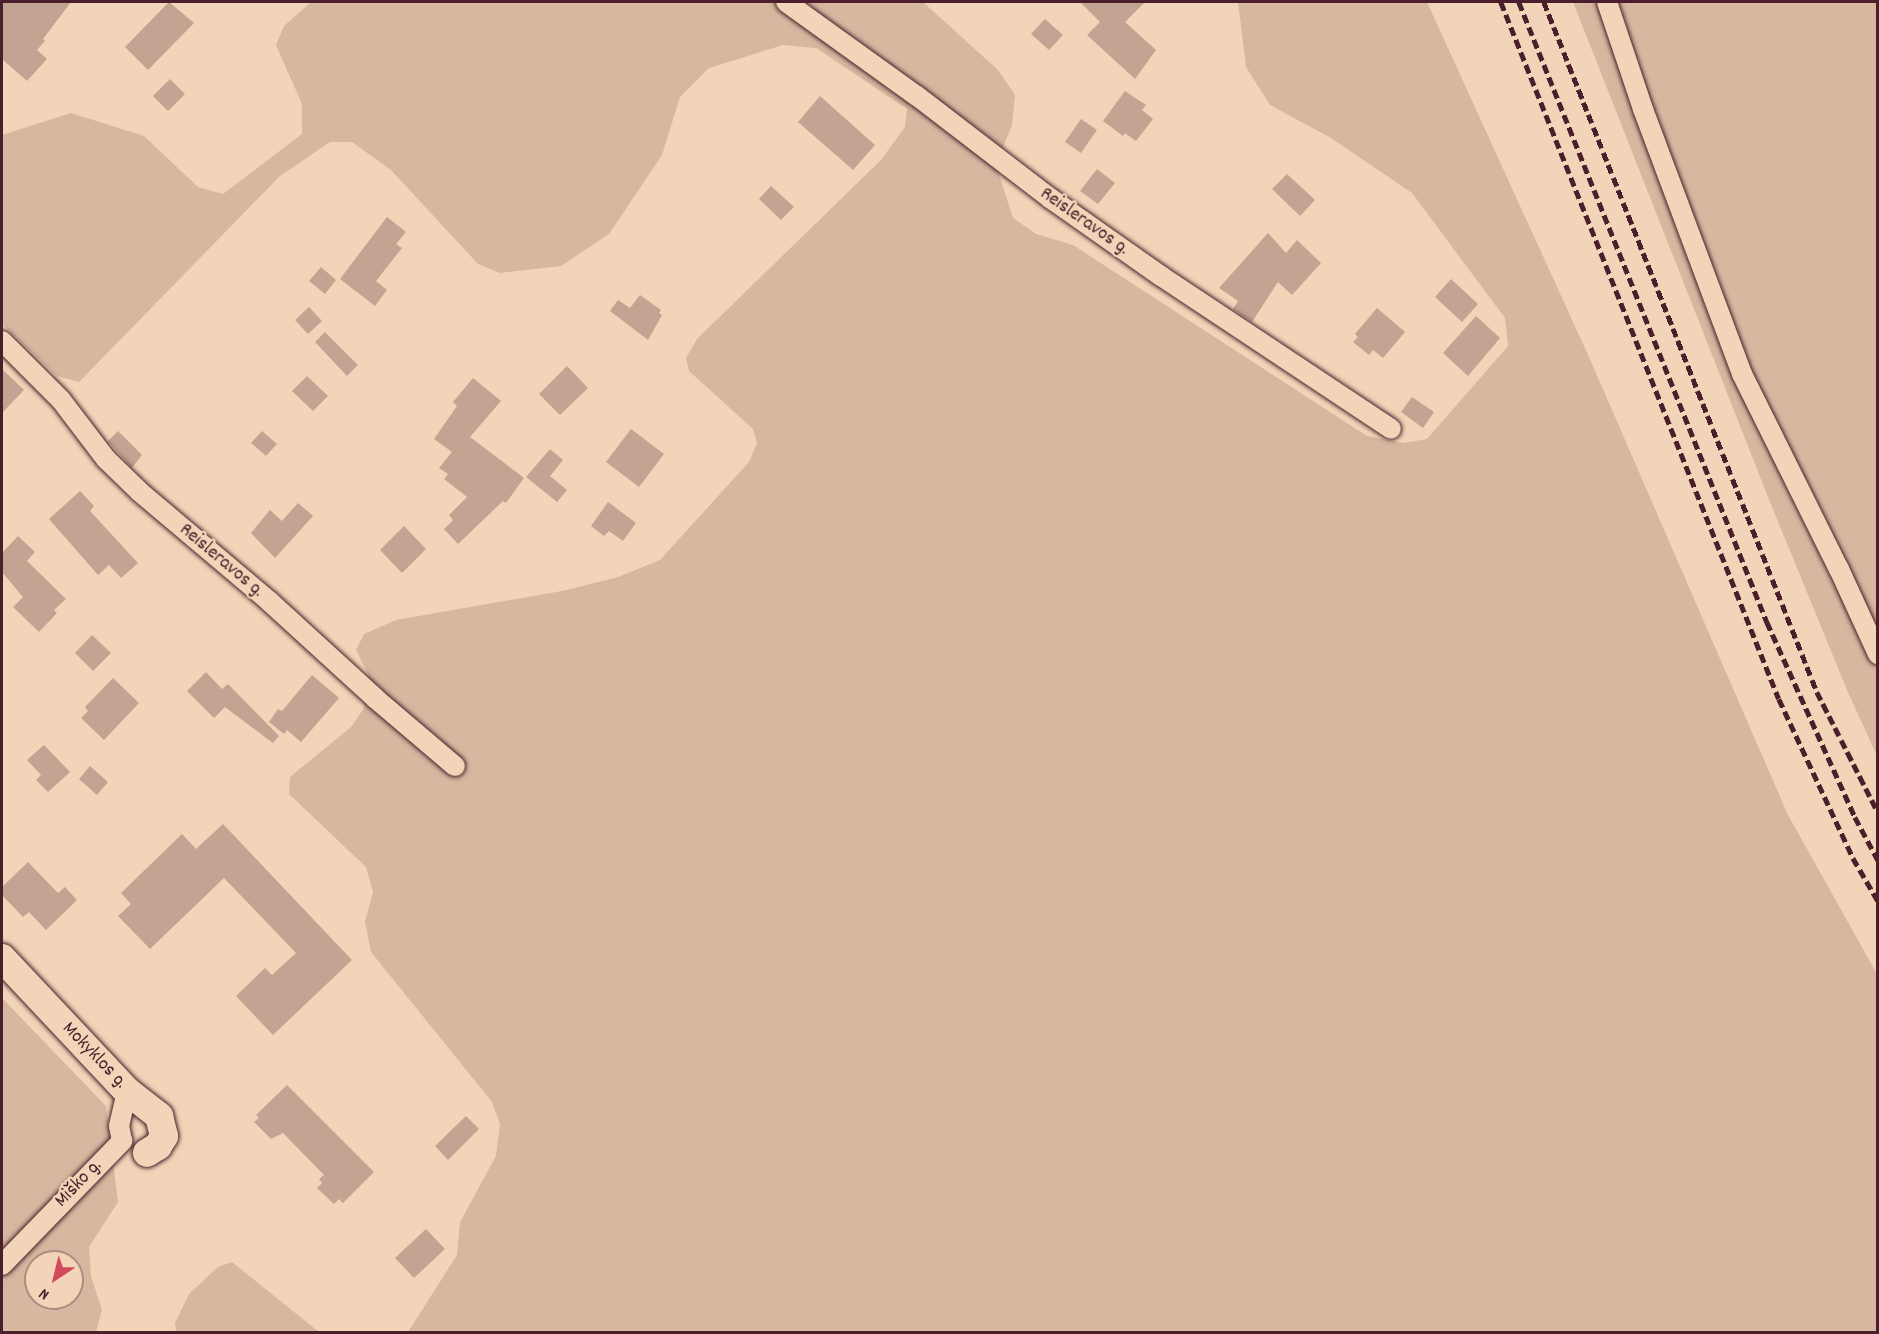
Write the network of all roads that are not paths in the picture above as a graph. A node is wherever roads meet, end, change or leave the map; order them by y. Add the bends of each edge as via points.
1 (786, 2) edge
2 (1607, 2) edge
3 (2, 341) edge
4 (1391, 429) dead end
5 (1878, 654) edge
6 (455, 766) dead end
7 (2, 958) edge
8 (127, 1091) junction
9 (122, 1141) junction
10 (147, 1153) joint
11 (2, 1265) edge

1 - 4 street, Reisleravos g. via 1050,198
2 - 5 street via 1742,374
3 - 6 street, Reisleravos g. via 61,400 106,459 140,492
7 - 8 main road, Mokyklos g.
8 - 9 street via 119,1126
8 - 10 main road, Mokyklos g. via 159,1116 164,1126 158,1146
9 - 10 street via 129,1148
9 - 11 street, Miško g.

